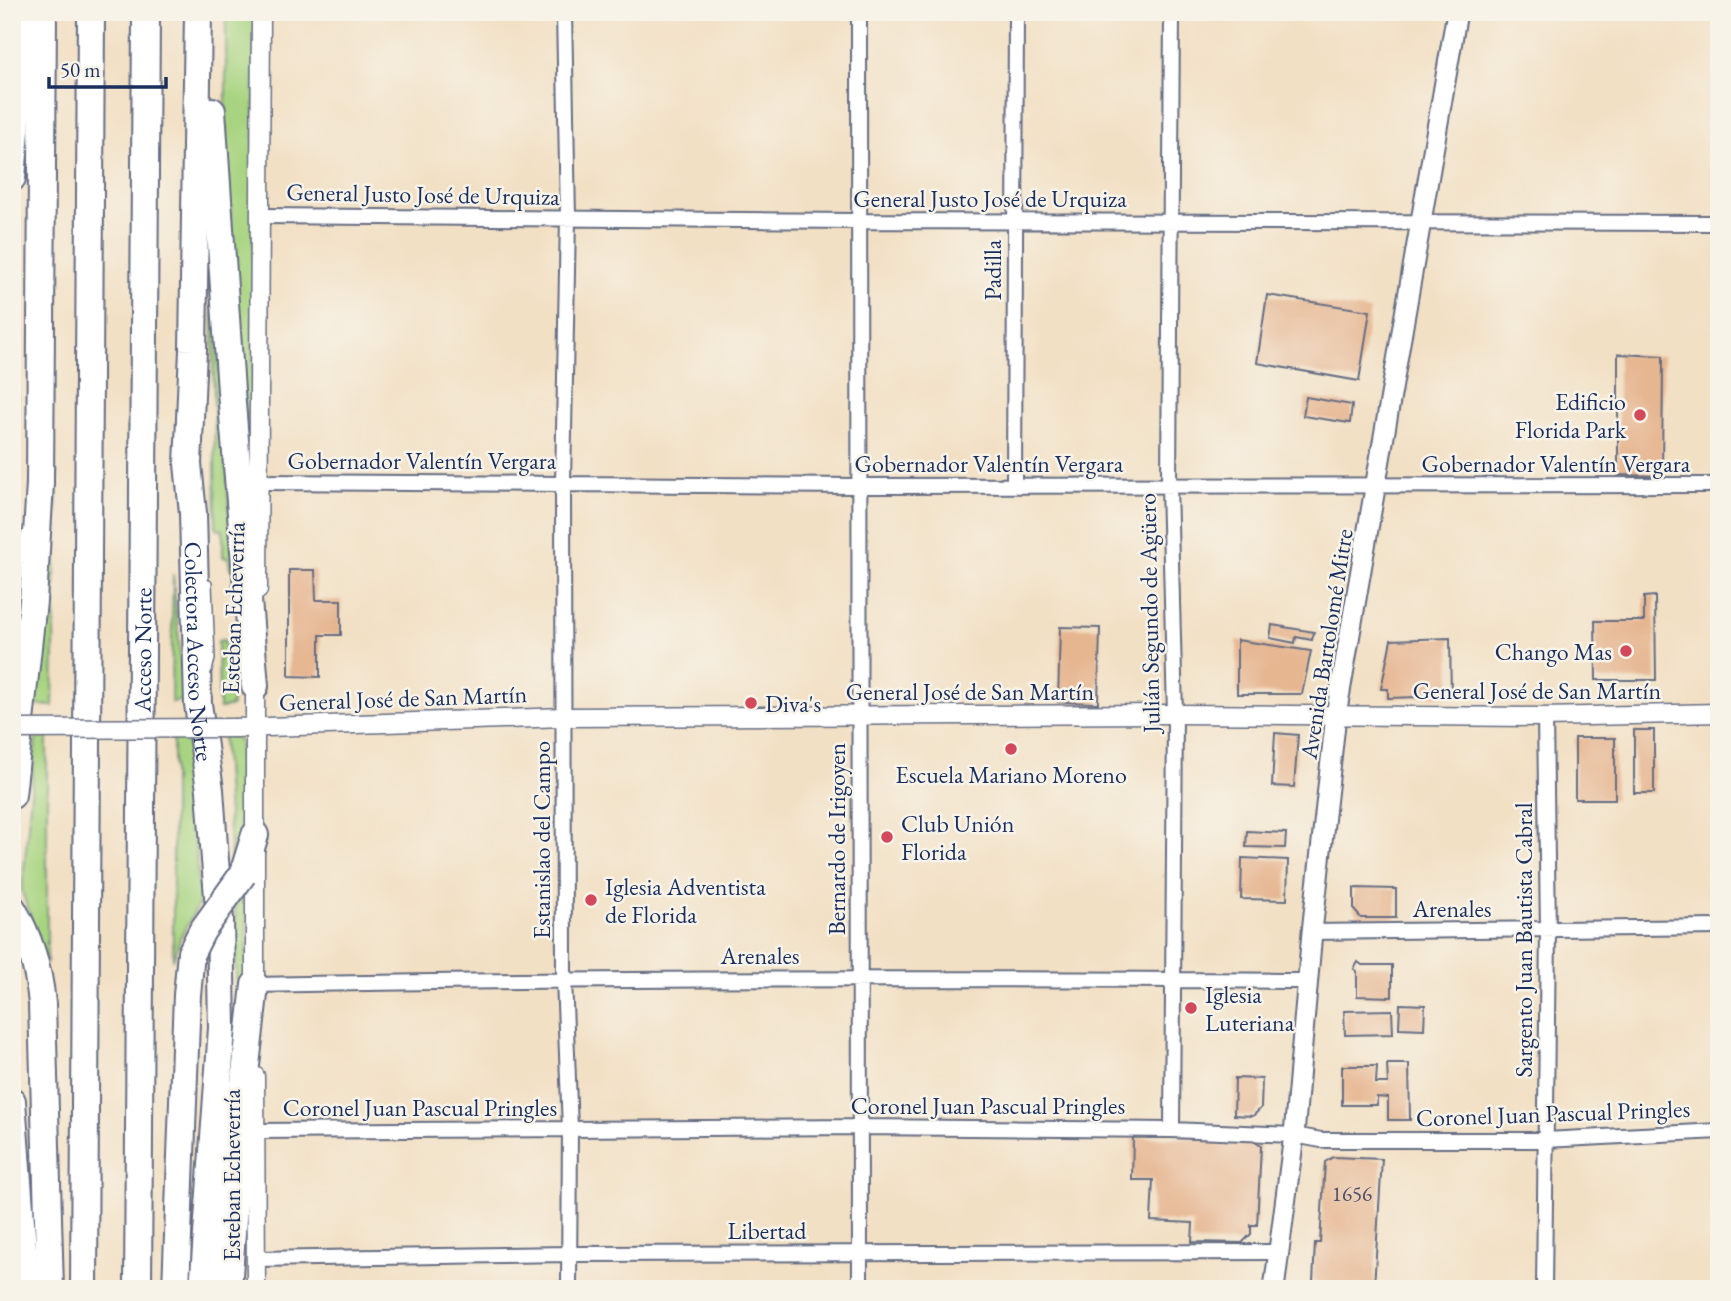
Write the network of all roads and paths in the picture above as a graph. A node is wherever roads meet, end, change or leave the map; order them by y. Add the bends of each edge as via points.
1 (32, 12) edge
2 (43, 12) edge
3 (92, 12) edge
4 (146, 12) edge
5 (198, 12) edge
6 (206, 12) edge
7 (261, 12) edge
8 (564, 12) edge
9 (859, 12) edge
10 (1016, 12) edge
11 (1172, 12) edge
12 (1457, 12) edge
13 (12, 178) edge
14 (261, 216) junction
15 (568, 218) junction
16 (1015, 220) junction
17 (1171, 220) junction
18 (858, 221) junction
19 (1423, 223) junction
20 (1719, 223) edge
21 (188, 464) junction
22 (260, 482) junction
23 (563, 484) junction
24 (1719, 485) edge
25 (858, 486) junction
26 (1014, 486) junction
27 (1169, 486) junction
28 (1377, 487) junction
29 (202, 514) dead end
30 (208, 581) dead end
31 (255, 685) junction
32 (198, 704) junction
33 (1719, 713) edge
34 (1175, 714) junction
35 (1336, 715) junction
36 (859, 716) junction
37 (564, 717) junction
38 (1545, 717) junction
39 (255, 726) junction
40 (12, 729) edge
41 (12, 795) edge
42 (255, 835) junction
43 (15, 913) edge
44 (1719, 927) edge
45 (1548, 930) junction
46 (1312, 932) junction
47 (858, 977) junction
48 (564, 979) junction
49 (1174, 979) junction
50 (1308, 981) junction
51 (255, 985) junction
52 (12, 1101) edge
53 (859, 1127) junction
54 (570, 1129) junction
55 (1172, 1130) junction
56 (256, 1131) junction
57 (1719, 1131) edge
58 (1294, 1135) junction
59 (1545, 1140) junction
60 (1279, 1251) junction
61 (860, 1252) junction
62 (570, 1254) junction
63 (256, 1259) junction
64 (26, 1289) edge
65 (50, 1289) edge
66 (84, 1289) edge
67 (138, 1289) edge
68 (176, 1289) edge
69 (203, 1289) edge
70 (228, 1289) edge
71 (256, 1289) edge
72 (569, 1289) edge
73 (860, 1289) edge
74 (1274, 1289) edge
75 (1544, 1289) edge

1 - 13 highway via 22,57
2 - 41 highway via 40,483 33,601
3 - 66 highway
4 - 67 highway, Acceso Norte
5 - 21 highway, Colectora Acceso Norte
6 - 31 highway
7 - 14 street, Esteban Echeverría
8 - 15 street, Estanislao del Campo
9 - 18 street, Bernardo de Irigoyen
10 - 16 street, Padilla
11 - 17 street, Julián Segundo de Agüero
12 - 19 main road, Avenida Bartolomé Mitre
14 - 15 street, General Justo José de Urquiza
14 - 22 street, Esteban Echeverría
15 - 18 street, General Justo José de Urquiza
15 - 23 street, Estanislao del Campo
16 - 17 street, General Justo José de Urquiza
16 - 18 street, General Justo José de Urquiza
16 - 26 street, Padilla
17 - 19 street, General Justo José de Urquiza
17 - 27 street, Julián Segundo de Agüero
18 - 25 street, Bernardo de Irigoyen
19 - 20 street, General Justo José de Urquiza
19 - 28 main road, Avenida Bartolomé Mitre
21 - 29 lane
21 - 32 highway, Colectora Acceso Norte
22 - 23 street, Gobernador Valentín Vergara
22 - 31 street, Esteban Echeverría
23 - 25 street, Gobernador Valentín Vergara
23 - 37 street, Estanislao del Campo
24 - 28 street, Gobernador Valentín Vergara
25 - 26 street, Gobernador Valentín Vergara
25 - 36 street, Bernardo de Irigoyen
26 - 27 street, Gobernador Valentín Vergara
27 - 28 street, Gobernador Valentín Vergara
27 - 34 street, Julián Segundo de Agüero
28 - 35 main road, Avenida Bartolomé Mitre
30 - 32 lane via 211,659
31 - 39 street, Esteban Echeverría
32 - 69 highway, Colectora Acceso Norte via 210,790 222,989
33 - 38 street, General José de San Martín
34 - 35 street, General José de San Martín
34 - 36 street, General José de San Martín
34 - 49 street, Julián Segundo de Agüero
35 - 38 street, General José de San Martín
35 - 46 main road, Avenida Bartolomé Mitre
36 - 37 street, General José de San Martín
36 - 47 street, Bernardo de Irigoyen
37 - 39 street, General José de San Martín
37 - 48 street, Estanislao del Campo
38 - 45 street, Sargento Juan Bautista Cabral
39 - 40 street, General José de San Martín, bridge
39 - 42 street, Esteban Echeverría
42 - 51 street, Esteban Echeverría
42 - 68 highway, bridge via 243,874 191,953
43 - 65 highway via 37,966 43,1004
44 - 45 street, Arenales
45 - 46 street, Arenales
45 - 59 street, Sargento Juan Bautista Cabral
46 - 50 main road, Avenida Bartolomé Mitre
47 - 48 street, Arenales
47 - 49 street, Arenales
47 - 53 street, Bernardo de Irigoyen
48 - 51 street, Arenales
48 - 54 street, Estanislao del Campo
49 - 50 street, Arenales
49 - 55 street, Julián Segundo de Agüero
50 - 58 main road, Avenida Bartolomé Mitre
51 - 56 street, Esteban Echeverría
51 - 70 highway
52 - 64 highway
53 - 54 street, Coronel Juan Pascual Pringles
53 - 55 street, Coronel Juan Pascual Pringles
53 - 61 street, Bernardo de Irigoyen
54 - 56 street, Coronel Juan Pascual Pringles
54 - 62 street, Estanislao del Campo
55 - 58 street, Coronel Juan Pascual Pringles
56 - 63 street, Esteban Echeverría
57 - 59 street, Coronel Juan Pascual Pringles
58 - 59 street, Coronel Juan Pascual Pringles via 1321,1140
58 - 60 main road, Avenida Bartolomé Mitre
59 - 75 street, Sargento Juan Bautista Cabral
60 - 61 street, Libertad
60 - 74 main road, Avenida Bartolomé Mitre
61 - 62 street, Libertad
61 - 73 street, Bernardo de Irigoyen
62 - 63 street, Libertad
62 - 72 street, Estanislao del Campo
63 - 71 street, Esteban Echeverría

